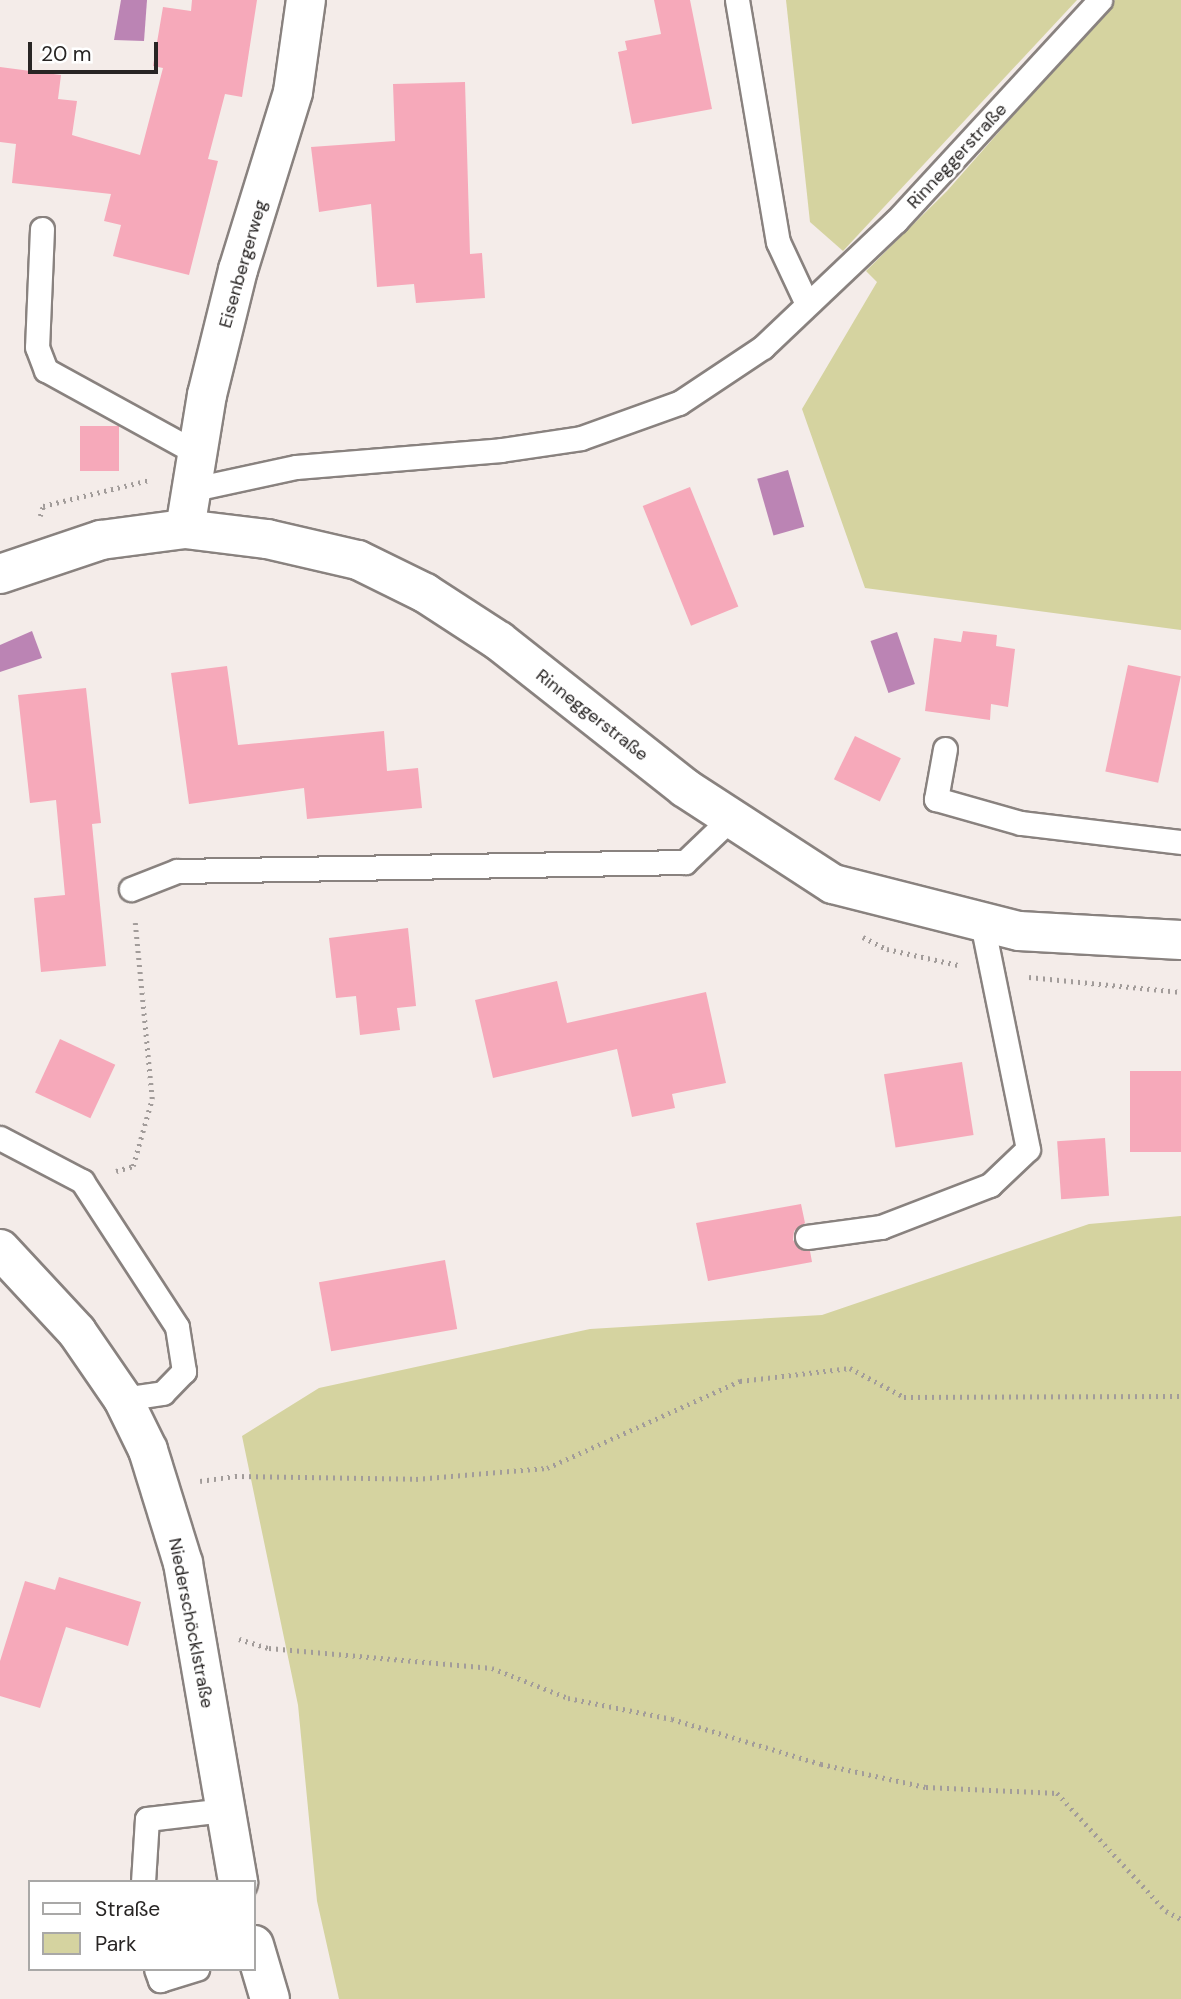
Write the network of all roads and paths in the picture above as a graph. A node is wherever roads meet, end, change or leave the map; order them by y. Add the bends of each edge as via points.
1 (306, 0) edge
2 (737, 0) edge
3 (1100, 0) edge
4 (42, 229) dead end
5 (807, 304) junction
6 (196, 472) junction
7 (185, 529) junction
8 (0, 575) edge
9 (945, 749) dead end
10 (731, 818) junction
11 (1181, 842) edge
12 (131, 888) joint
13 (982, 922) junction
14 (1181, 940) edge
15 (0, 1138) edge
16 (82, 1181) junction
17 (807, 1237) dead end
18 (0, 1249) edge
19 (1181, 1396) edge
20 (123, 1399) junction
21 (161, 1486) junction
22 (194, 1626) junction
23 (225, 1810) junction
24 (143, 1880) edge
25 (238, 1880) edge
26 (1181, 1919) edge
27 (256, 1956) edge
28 (157, 1971) edge
29 (190, 1971) edge
30 (270, 1999) edge

1 - 6 main road, Eisenbergerweg via 293,92 238,270 207,395
2 - 5 lane via 778,242
3 - 5 lane, Rinneggerstraße via 906,211
4 - 6 lane via 37,347 46,370
5 - 6 lane, Rinneggerstraße via 763,347 678,403 581,438 502,450
6 - 7 main road, Eisenbergerweg
7 - 8 main road, Rinneggerstraße via 100,540
7 - 10 main road, Rinneggerstraße via 267,539 358,560 425,593 499,641 685,788
9 - 11 lane via 936,799 1021,823
10 - 12 lane via 685,862 177,871
10 - 13 main road, Rinneggerstraße via 833,884
12 - 16 path via 152,1099 133,1166
13 - 14 main road, Rinneggerstraße via 1019,930
13 - 17 lane via 1028,1149 990,1185 881,1227
15 - 16 lane
16 - 20 lane via 177,1327 184,1371 163,1393
18 - 20 main road, Niederschöcklstraße via 77,1332
19 - 21 path via 904,1397 850,1368 740,1381 547,1468 415,1479 236,1476
20 - 21 main road, Niederschöcklstraße
21 - 22 main road, Niederschöcklstraße
22 - 23 main road, Niederschöcklstraße
22 - 26 path via 269,1648 492,1668 568,1698 672,1719 821,1764 926,1787 1057,1793 1166,1911
23 - 24 lane via 147,1819
23 - 25 main road, Niederschöcklstraße
27 - 30 main road
28 - 29 lane via 160,1980

